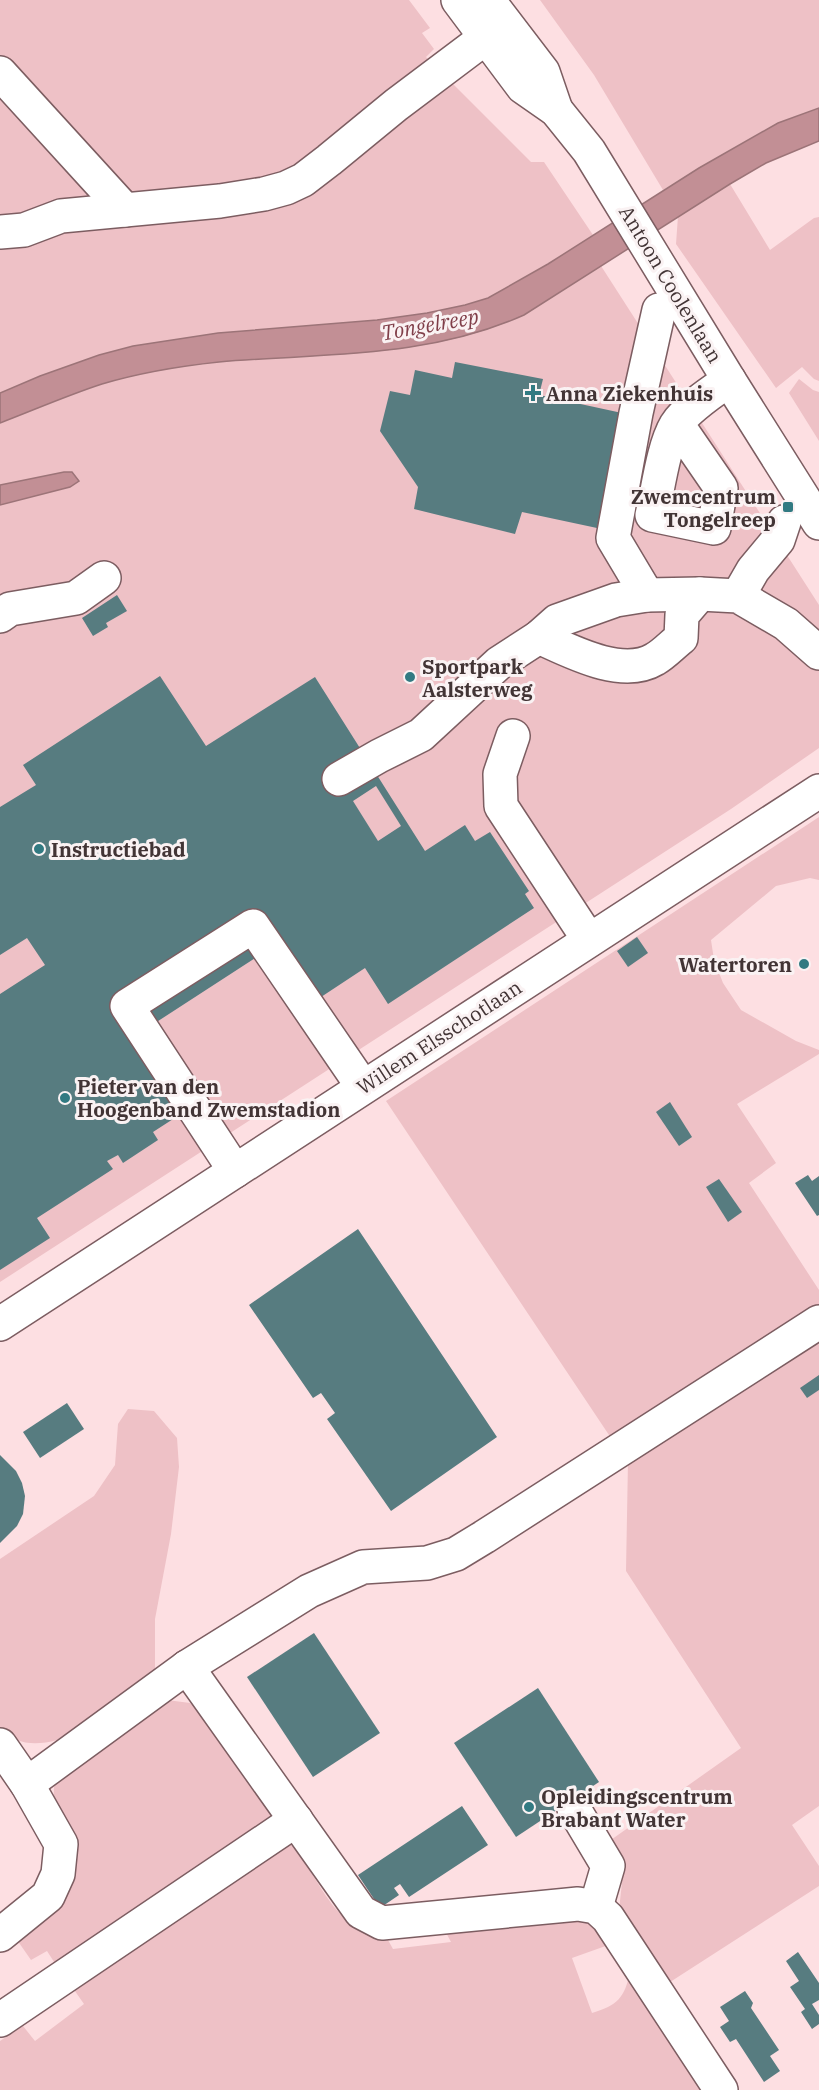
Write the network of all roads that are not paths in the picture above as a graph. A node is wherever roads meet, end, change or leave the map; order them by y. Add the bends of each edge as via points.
1 (458, 0) edge
2 (493, 20) edge
3 (0, 73) edge
4 (125, 210) junction
5 (0, 232) edge
6 (659, 310) dead end
7 (729, 380) junction
8 (677, 424) dead end
9 (784, 522) dead end
10 (819, 523) edge
11 (104, 578) dead end
12 (700, 594) junction
13 (647, 595) junction
14 (738, 597) junction
15 (0, 615) edge
16 (539, 637) junction
17 (819, 652) edge
18 (513, 736) dead end
19 (339, 779) dead end
20 (819, 791) edge
21 (589, 939) junction
22 (363, 1088) junction
23 (235, 1171) junction
24 (819, 1322) edge
25 (0, 1324) edge
26 (187, 1667) junction
27 (0, 1745) edge
28 (27, 1784) junction
29 (574, 1809) dead end
30 (296, 1820) junction
31 (596, 1907) junction
32 (0, 1935) edge
33 (0, 2019) edge
34 (720, 2090) edge

1 - 2 street, Antoon Coolenlaan
2 - 4 street via 303,180 264,194
2 - 7 street, Antoon Coolenlaan via 543,72 556,110 589,151 623,204
3 - 4 street
4 - 5 street via 61,216 24,230
6 - 13 street via 613,538
7 - 8 street
7 - 10 street, Antoon Coolenlaan
9 - 14 street via 778,540 753,570
11 - 15 street via 76,598 10,609
12 - 13 street
12 - 14 street
12 - 16 street via 682,615 681,638 654,660 621,668 578,655
13 - 16 street via 616,600 556,621
14 - 17 street via 786,624
16 - 19 street via 499,663 421,735
18 - 21 street via 500,774 501,806
20 - 21 street, Willem Elsschotlaan
21 - 22 street, Willem Elsschotlaan
22 - 23 street, Willem Elsschotlaan
22 - 23 street via 253,926 127,1006
23 - 25 street, Willem Elsschotlaan
24 - 26 street via 456,1554 426,1563 363,1567 309,1591
26 - 28 street
26 - 30 street
27 - 28 street
28 - 32 street via 61,1844 58,1874 48,1896
29 - 31 street via 608,1866
30 - 31 street via 361,1912 382,1923 578,1904
30 - 33 street
31 - 34 street via 608,1918

